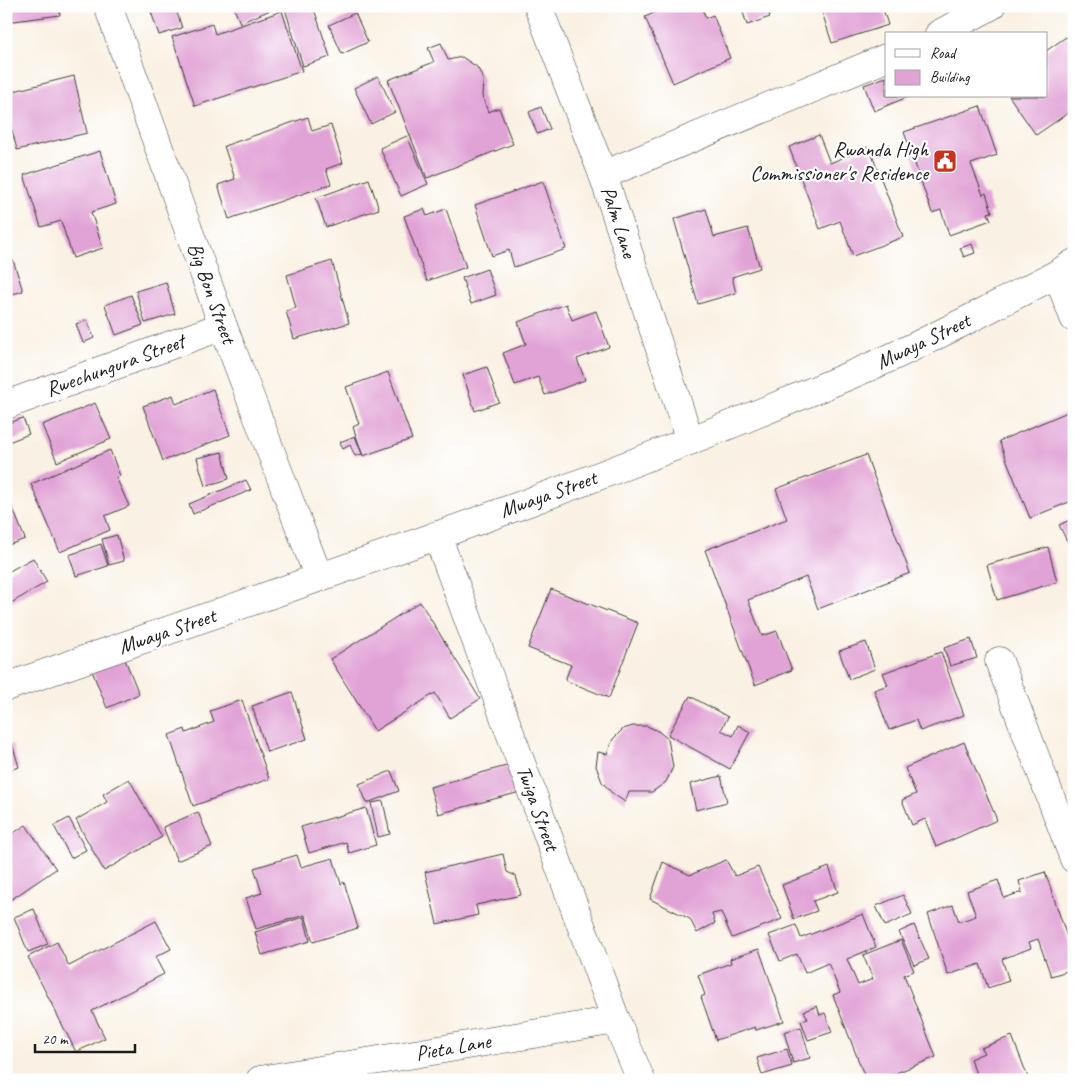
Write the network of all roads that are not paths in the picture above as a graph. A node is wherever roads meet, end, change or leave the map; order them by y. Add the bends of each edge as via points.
1 (108, 6) edge
2 (538, 6) edge
3 (991, 6) edge
4 (943, 32) edge
5 (885, 58) edge
6 (603, 175) junction
7 (1066, 268) edge
8 (1074, 318) edge
9 (224, 326) junction
10 (6, 405) edge
11 (690, 441) junction
12 (437, 535) junction
13 (320, 578) junction
14 (999, 661) dead end
15 (6, 687) edge
16 (1074, 859) edge
17 (616, 1020) junction
18 (260, 1080) edge
19 (641, 1080) edge

1 - 9 street, Big Bon Street
2 - 6 street, Palm Lane
3 - 4 street
5 - 6 street
6 - 11 street, Palm Lane
7 - 8 street
7 - 11 street, Mwaya Street via 877,364
9 - 10 street, Rwechungura Street
9 - 13 street, Big Bon Street
11 - 12 street, Mwaya Street
12 - 13 street, Mwaya Street
12 - 17 street, Twiga Street
13 - 15 street, Mwaya Street
14 - 16 street
17 - 18 street, Pieta Lane
17 - 19 street, Twiga Street

